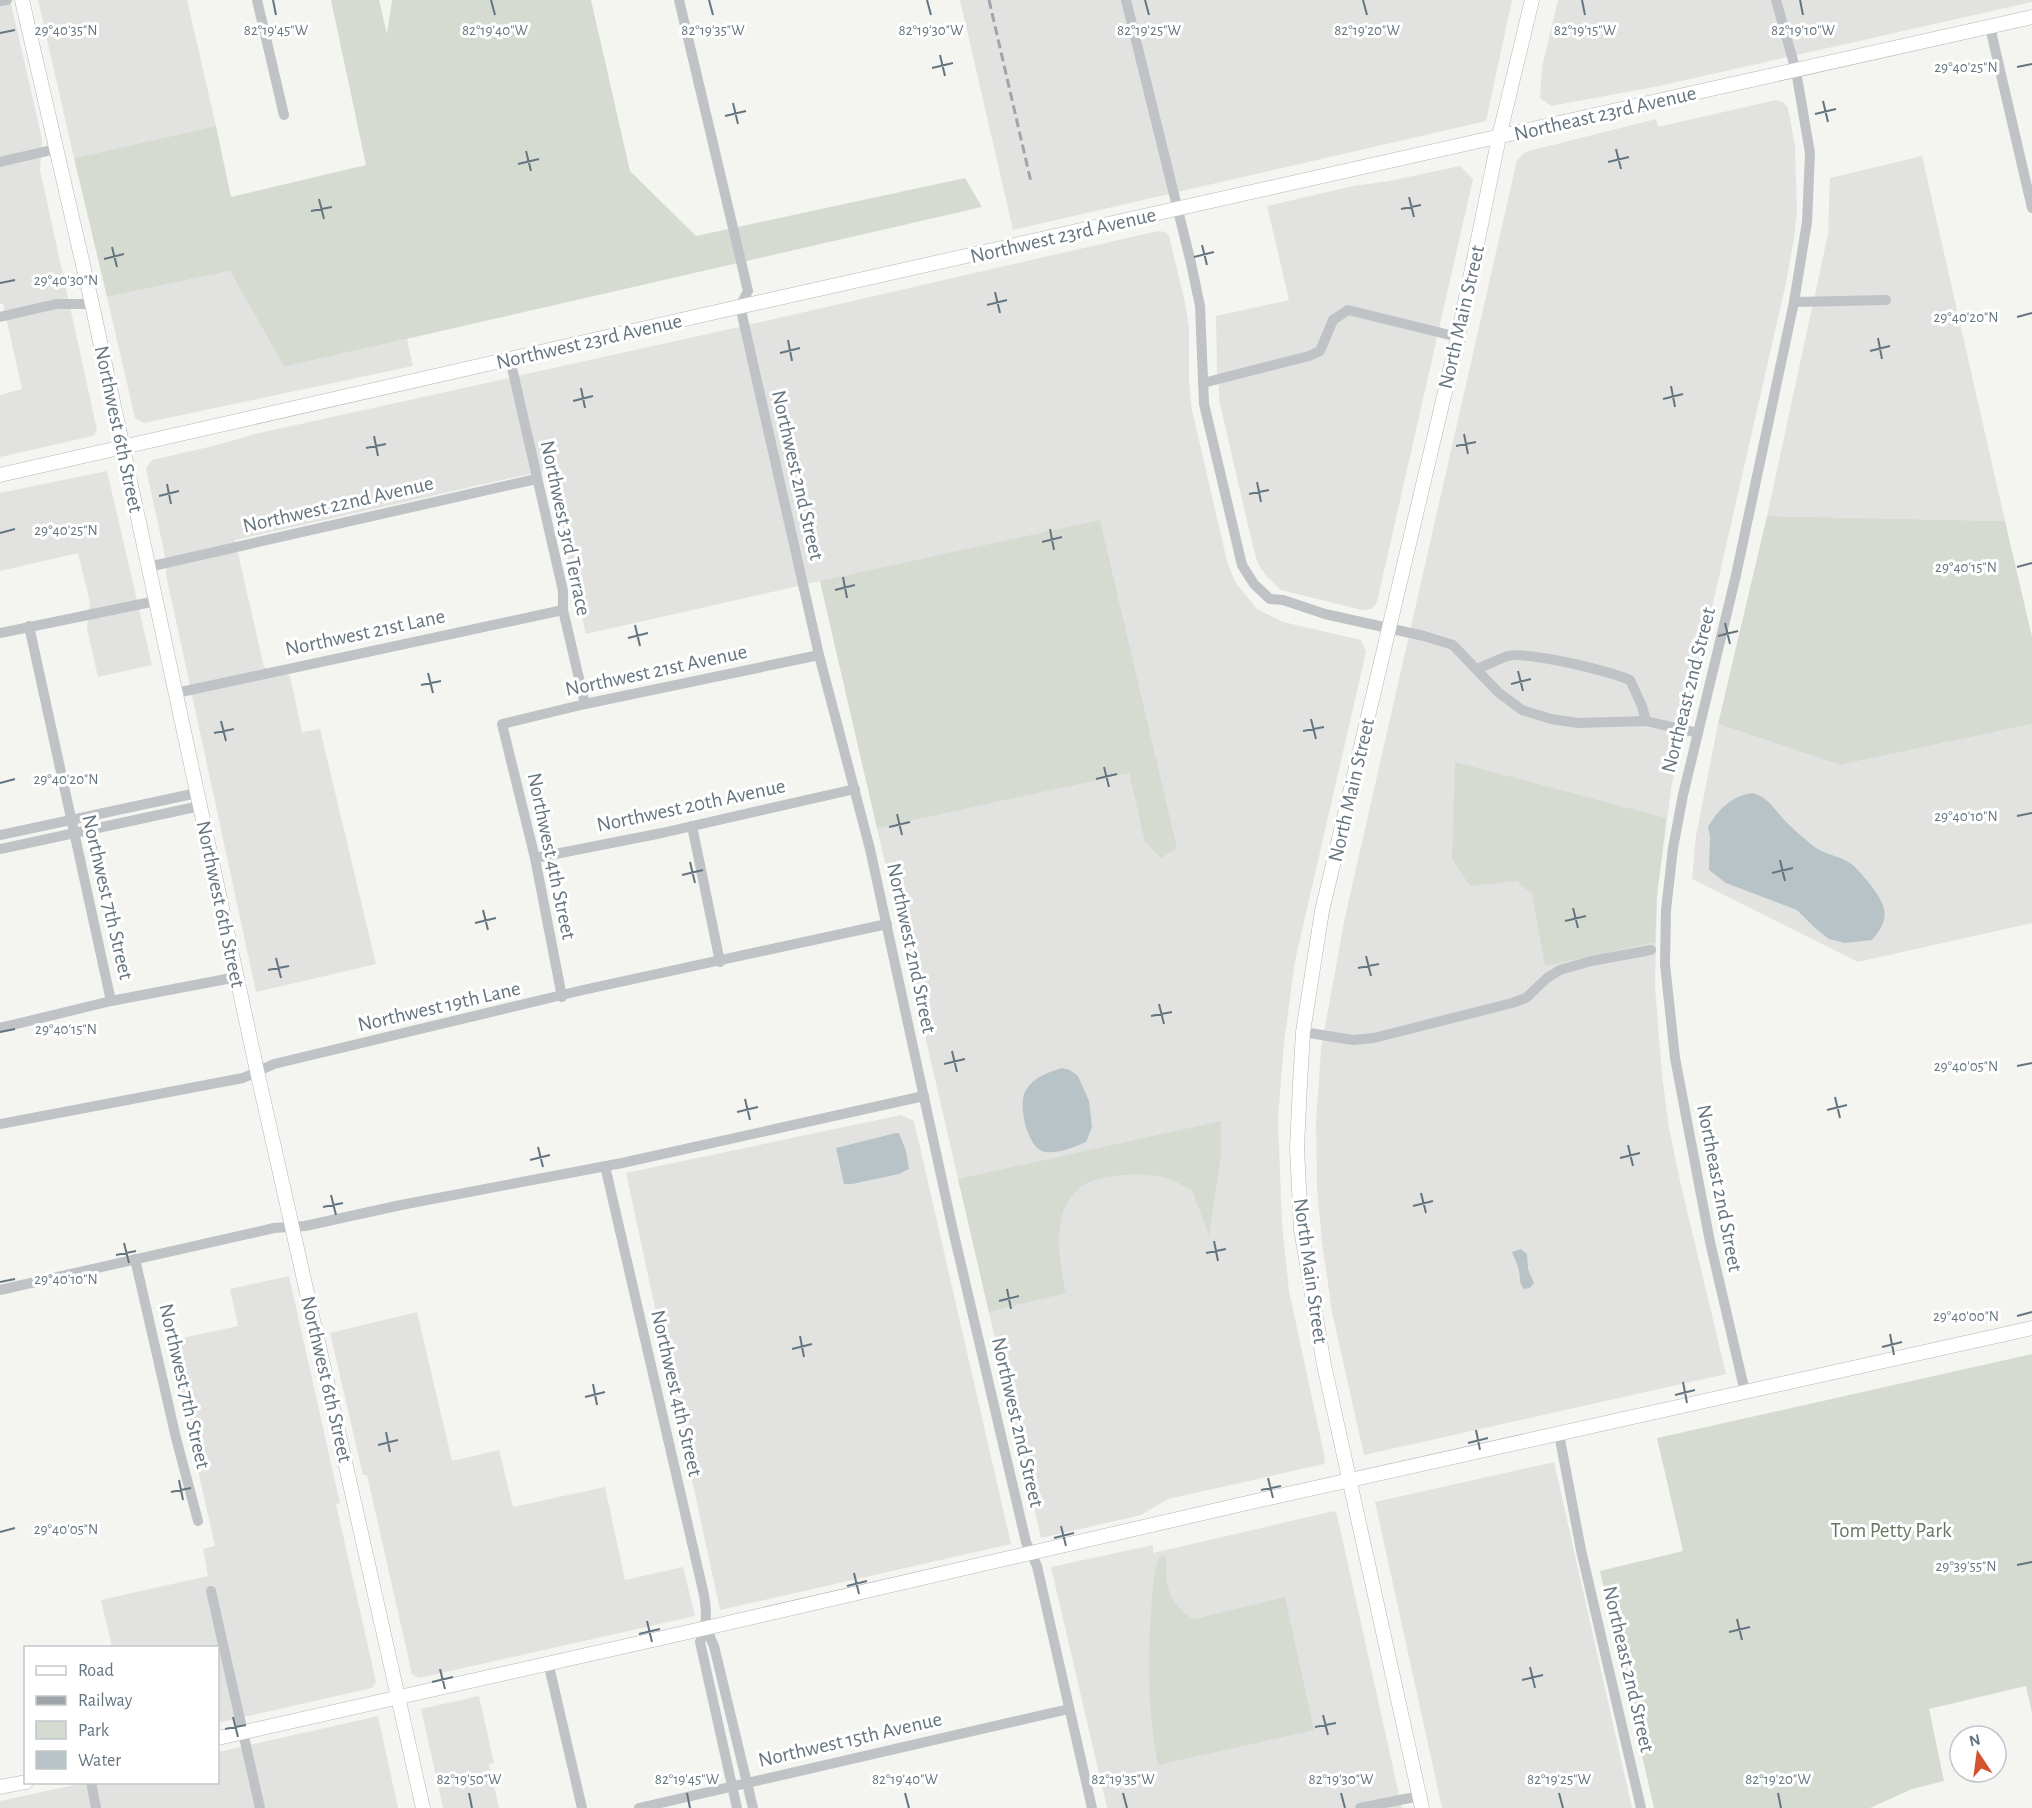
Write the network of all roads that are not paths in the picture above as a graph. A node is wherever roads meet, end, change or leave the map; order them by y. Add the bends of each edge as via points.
1 (7, 0) edge
2 (22, 0) edge
3 (257, 0) edge
4 (679, 0) edge
5 (1126, 0) edge
6 (1532, 0) edge
7 (1776, 0) edge
8 (0, 1) edge
9 (2032, 17) edge
10 (1990, 27) junction
11 (1796, 71) junction
12 (284, 115) dead end
13 (1499, 137) junction
14 (56, 149) junction
15 (0, 162) edge
16 (1179, 208) junction
17 (2032, 208) edge
18 (1886, 300) dead end
19 (1794, 302) junction
20 (92, 304) junction
21 (740, 306) junction
22 (0, 317) edge
23 (1458, 337) junction
24 (510, 358) junction
25 (1203, 383) junction
26 (123, 448) junction
27 (0, 475) edge
28 (536, 479) junction
29 (148, 567) junction
30 (156, 600) junction
31 (563, 609) junction
32 (29, 627) junction
33 (1389, 628) junction
34 (0, 633) edge
35 (819, 656) junction
36 (1478, 669) junction
37 (176, 693) junction
38 (585, 704) junction
39 (1646, 721) junction
40 (502, 724) joint
41 (1698, 733) junction
42 (855, 789) junction
43 (198, 799) junction
44 (70, 820) junction
45 (692, 826) junction
46 (73, 832) junction
47 (0, 835) edge
48 (0, 849) edge
49 (535, 858) junction
50 (887, 924) junction
51 (1651, 950) dead end
52 (720, 962) junction
53 (237, 977) junction
54 (562, 996) junction
55 (111, 1001) junction
56 (1, 1025) edge
57 (1303, 1032) junction
58 (257, 1071) junction
59 (924, 1096) junction
60 (0, 1124) edge
61 (606, 1166) junction
62 (293, 1228) junction
63 (135, 1259) junction
64 (0, 1290) edge
65 (2032, 1328) edge
66 (1745, 1392) junction
67 (1559, 1434) junction
68 (1350, 1480) junction
69 (198, 1521) dead end
70 (1031, 1552) junction
71 (211, 1591) dead end
72 (706, 1628) junction
73 (549, 1662) junction
74 (399, 1697) junction
75 (1069, 1709) junction
76 (244, 1732) junction
77 (219, 1738) edge
78 (24, 1782) edge
79 (748, 1783) junction
80 (91, 1784) edge
81 (732, 1787) junction
82 (0, 1788) edge
83 (1421, 1802) edge
84 (96, 1808) edge
85 (260, 1808) edge
86 (423, 1808) edge
87 (582, 1808) edge
88 (639, 1808) edge
89 (737, 1808) edge
90 (753, 1808) edge
91 (1092, 1808) edge
92 (1360, 1808) edge
93 (1641, 1808) edge

1 - 8 street
2 - 14 main road, Northwest 6th Street
3 - 12 street
4 - 21 street via 748,291
5 - 16 street
6 - 13 main road, North Main Street
7 - 11 street, Northeast 2nd Street
9 - 10 main road, Northeast 23rd Avenue
10 - 11 main road, Northeast 23rd Avenue
10 - 17 street
11 - 13 main road, Northeast 23rd Avenue
11 - 19 street, Northeast 2nd Street via 1810,153 1810,177
13 - 16 main road, Northeast 23rd Avenue
13 - 23 main road, North Main Street
14 - 15 street
14 - 20 main road, Northwest 6th Street
16 - 21 main road, Northwest 23rd Avenue
16 - 25 street via 1200,306
18 - 19 street
19 - 41 street, Northeast 2nd Street via 1734,586
20 - 22 street via 56,304
20 - 26 main road, Northwest 6th Street
21 - 24 main road, Northwest 23rd Avenue
21 - 35 street, Northwest 2nd Street
23 - 25 street via 1348,310 1333,320 1320,351
23 - 33 main road, North Main Street
24 - 26 main road, Northwest 23rd Avenue
24 - 28 street, Northwest 3rd Terrace
25 - 33 street via 1208,424 1247,575 1270,599
26 - 27 main road, Northwest 23rd Avenue
26 - 29 main road, Northwest 6th Street
28 - 29 street, Northwest 22nd Avenue
28 - 31 street, Northwest 3rd Terrace via 563,591
29 - 30 main road, Northwest 6th Street
30 - 32 street
30 - 37 main road, Northwest 6th Street
31 - 37 street, Northwest 21st Lane
31 - 38 street, Northwest 3rd Terrace
32 - 34 street
32 - 44 street, Northwest 7th Street
33 - 36 street via 1453,645
33 - 57 main road, North Main Street via 1323,911
35 - 38 street, Northwest 21st Avenue
35 - 42 street, Northwest 2nd Street
36 - 39 street via 1498,692 1522,710 1551,719 1578,723
36 - 39 street via 1508,656 1529,655 1610,671 1630,680
37 - 43 main road, Northwest 6th Street
38 - 40 street, Northwest 21st Avenue
39 - 41 street
40 - 49 street, Northwest 4th Street
41 - 66 street, Northeast 2nd Street via 1673,848 1665,964 1675,1058 1710,1242
42 - 45 street, Northwest 20th Avenue
42 - 50 street, Northwest 2nd Street
43 - 44 street
43 - 46 street
43 - 53 main road, Northwest 6th Street
44 - 46 street, Northwest 7th Street
44 - 47 street
45 - 49 street, Northwest 20th Avenue
45 - 52 street
46 - 48 street
46 - 55 street, Northwest 7th Street
49 - 54 street, Northwest 4th Street
50 - 52 street, Northwest 19th Lane
50 - 59 street, Northwest 2nd Street
51 - 57 street via 1560,970 1526,998 1374,1038 1353,1040
52 - 54 street, Northwest 19th Lane
53 - 55 street
53 - 58 main road, Northwest 6th Street
54 - 58 street, Northwest 19th Lane
55 - 56 street
57 - 68 main road, North Main Street via 1297,1148 1301,1229 1324,1365
58 - 60 street, Northwest 19th Lane via 243,1078
58 - 62 main road, Northwest 6th Street
59 - 61 street
59 - 70 street, Northwest 2nd Street via 969,1301
61 - 62 street
61 - 72 street, Northwest 4th Street via 704,1595
62 - 63 street via 274,1228
62 - 74 main road, Northwest 6th Street
63 - 64 street
63 - 69 street, Northwest 7th Street
65 - 66 main road
66 - 67 main road
67 - 68 main road
67 - 93 street, Northeast 2nd Street via 1581,1550
68 - 70 main road
68 - 83 main road, North Main Street
70 - 72 main road
70 - 75 street, Northwest 2nd Street
71 - 76 street
72 - 73 main road
72 - 79 street, Northwest 4th Street via 714,1646
72 - 81 street, Northwest 4th Street via 700,1642
73 - 74 main road
73 - 87 street
74 - 76 main road
74 - 86 main road, Northwest 6th Street
75 - 79 street, Northwest 15th Avenue
75 - 91 street, Northwest 2nd Street
76 - 77 main road
76 - 85 street
78 - 82 main road
79 - 81 street, Northwest 15th Avenue
79 - 90 street, Northwest 4th Street
80 - 84 street
81 - 88 street, Northwest 15th Avenue
81 - 89 street, Northwest 4th Street
83 - 92 street

